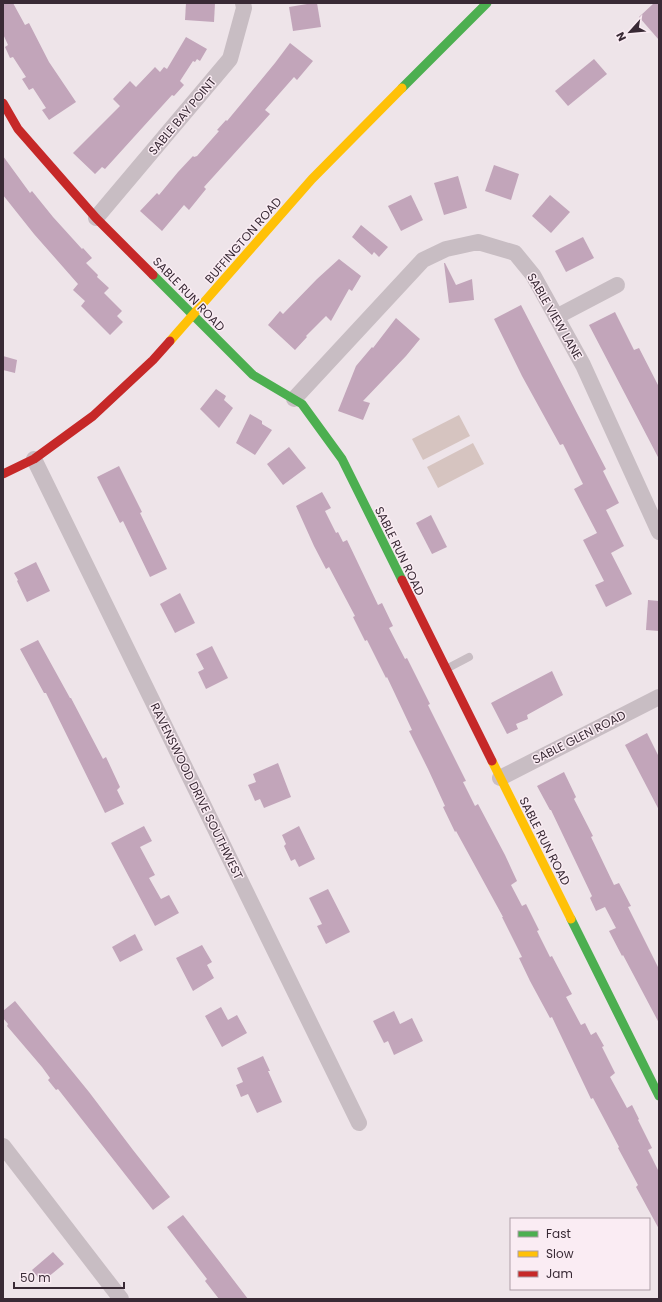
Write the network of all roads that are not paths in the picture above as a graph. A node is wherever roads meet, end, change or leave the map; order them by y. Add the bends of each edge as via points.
1 (242, 3) edge
2 (487, 3) edge
3 (3, 103) edge
4 (96, 218) junction
5 (617, 285) dead end
6 (193, 315) junction
7 (556, 316) junction
8 (294, 399) junction
9 (34, 459) junction
10 (3, 474) edge
11 (659, 532) edge
12 (469, 657) dead end
13 (445, 669) junction
14 (659, 697) edge
15 (500, 778) junction
16 (659, 1096) edge
17 (359, 1123) dead end
18 (3, 1146) edge
19 (121, 1299) edge

1 - 4 street, SABLE BAY POINT via 244,8 230,59
2 - 6 street, BUFFINGTON ROAD via 312,179
3 - 4 street, SABLE RUN ROAD via 18,128
4 - 6 street, SABLE RUN ROAD
5 - 7 street
6 - 8 street, SABLE RUN ROAD via 253,375
6 - 9 street, BUFFINGTON ROAD via 154,360 93,416
7 - 8 street, SABLE VIEW LANE via 533,275 515,254 478,242 446,249 423,260
7 - 11 street, SABLE VIEW LANE via 583,365
8 - 13 street, SABLE RUN ROAD via 302,404 342,459
9 - 10 street, BUFFINGTON ROAD
9 - 17 street, RAVENSWOOD DRIVE SOUTHWEST
12 - 13 lane
13 - 15 street, SABLE RUN ROAD
14 - 15 street, SABLE GLEN ROAD
15 - 16 street, SABLE RUN ROAD
18 - 19 street

